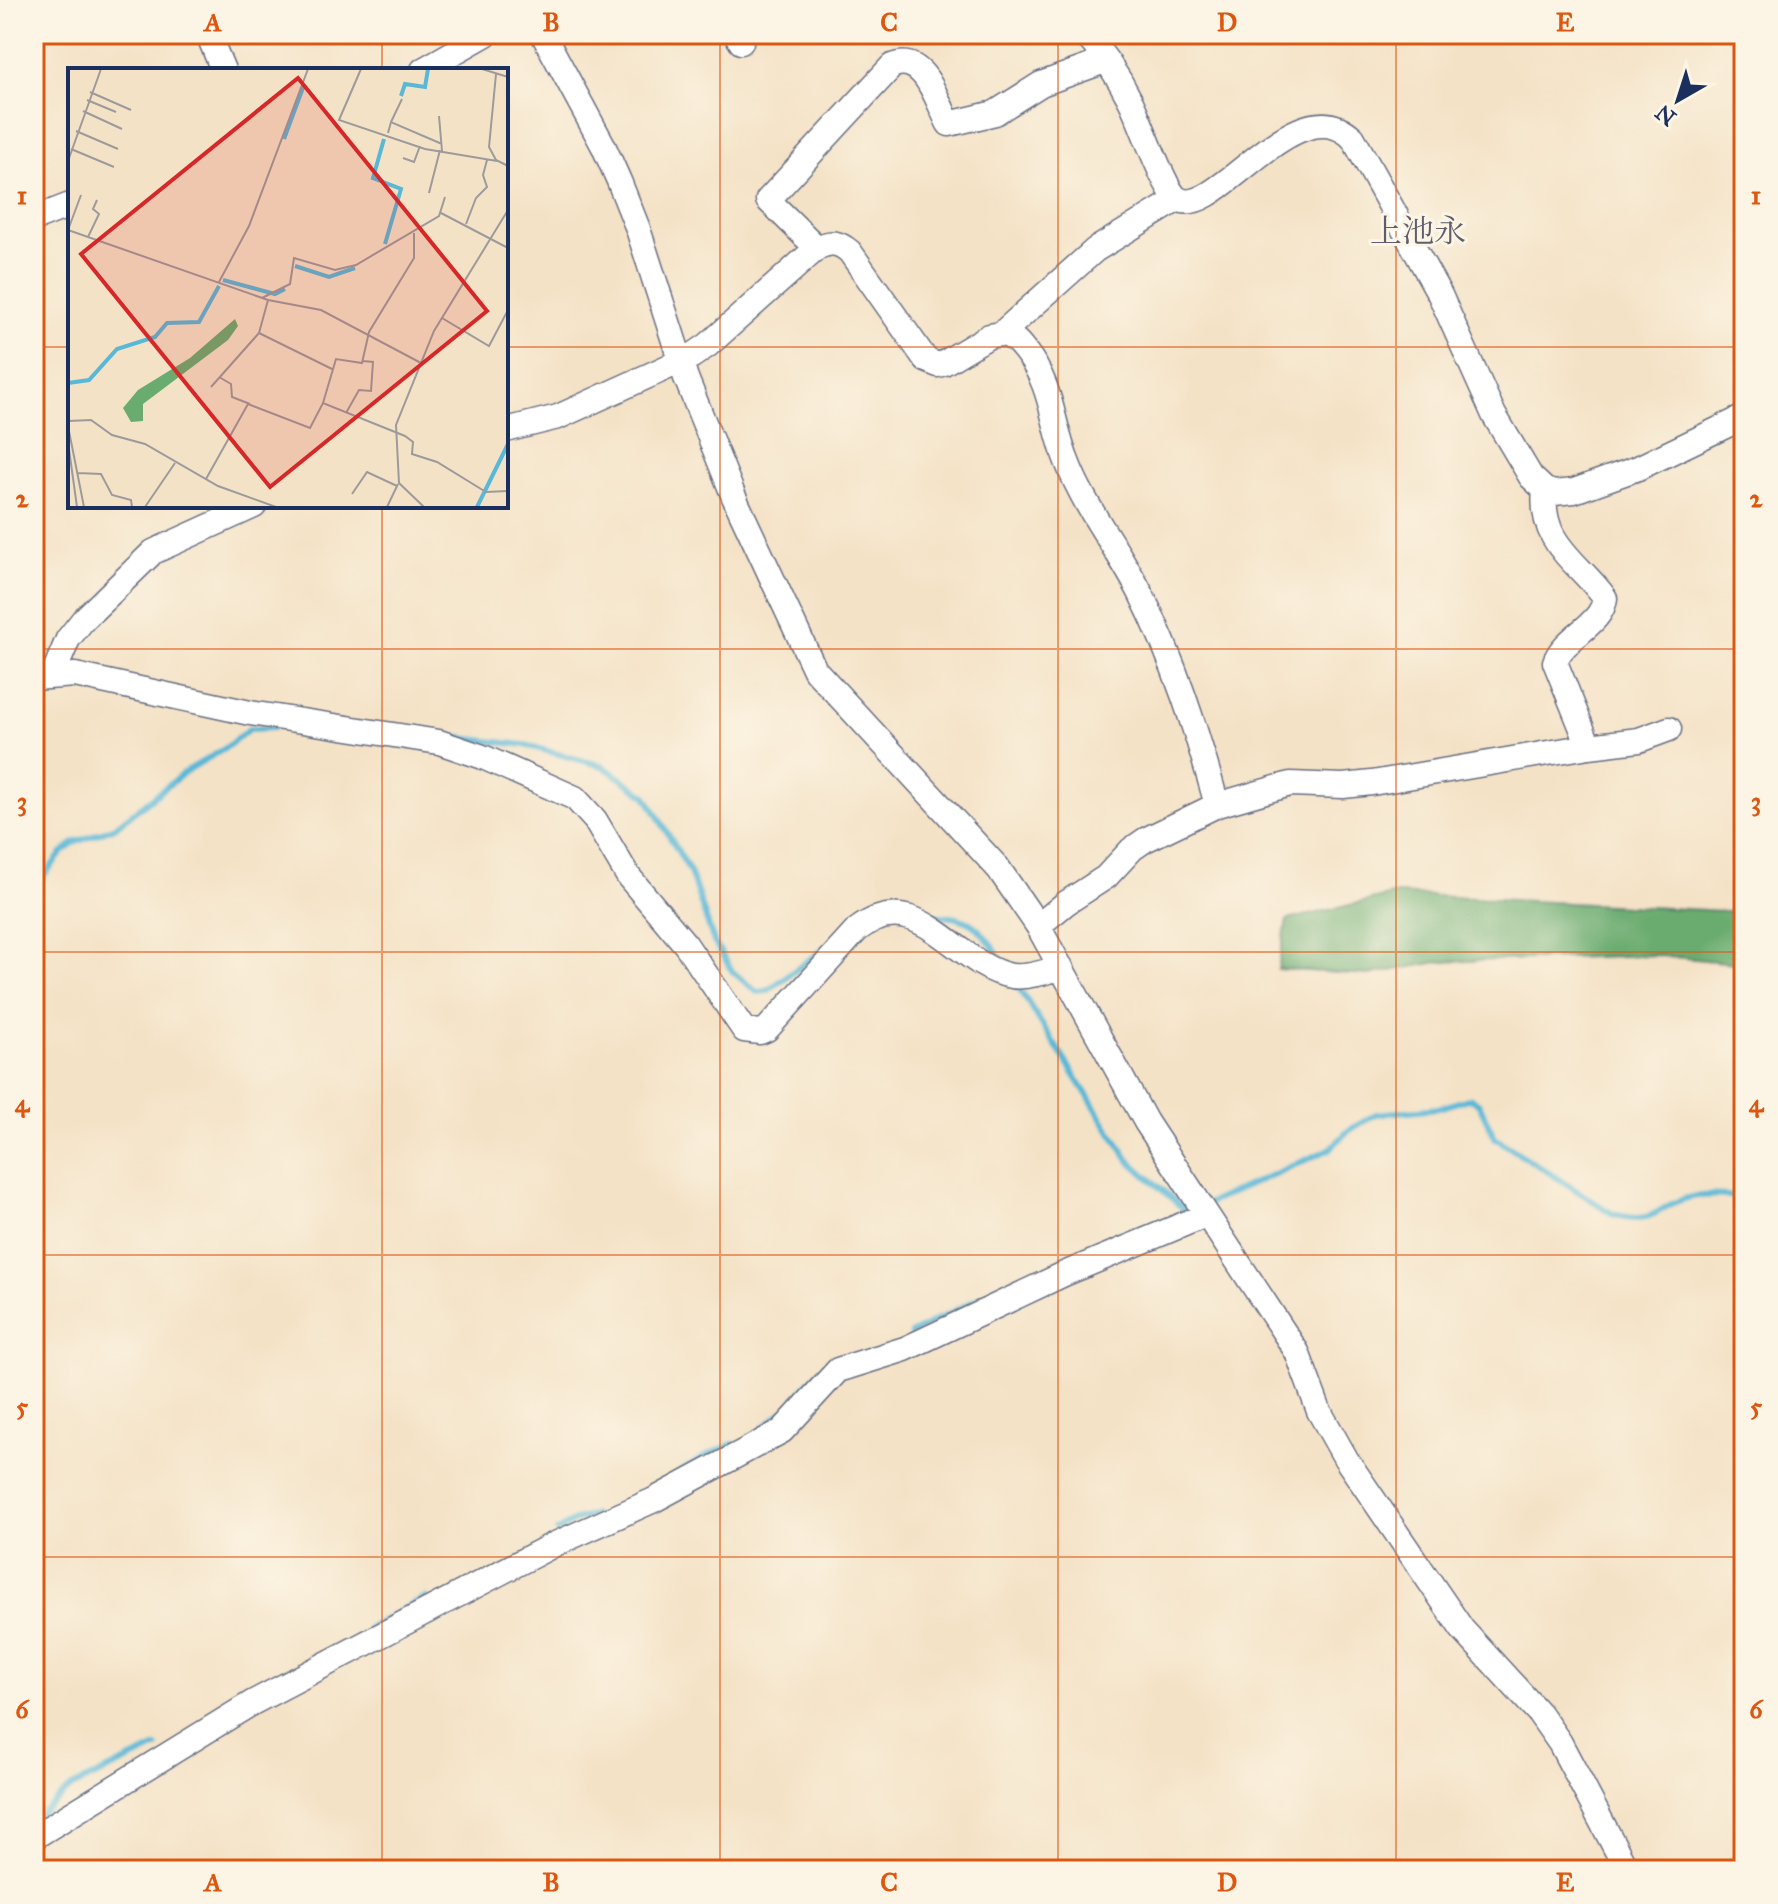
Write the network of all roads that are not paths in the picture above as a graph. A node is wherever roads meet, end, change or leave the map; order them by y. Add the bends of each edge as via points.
1 (208, 34) edge
2 (486, 34) edge
3 (543, 34) edge
4 (1085, 34) edge
5 (1105, 61) junction
6 (222, 68) edge
7 (426, 68) edge
8 (1178, 199) junction
9 (68, 206) edge
10 (34, 219) edge
11 (817, 248) junction
12 (1001, 334) junction
13 (681, 362) junction
14 (1744, 417) edge
15 (508, 430) edge
16 (1545, 490) junction
17 (250, 508) edge
18 (44, 676) edge
19 (1669, 729) dead end
20 (1589, 746) junction
21 (1217, 805) junction
22 (1038, 926) junction
23 (1061, 967) junction
24 (1206, 1215) junction
25 (34, 1837) edge
26 (1627, 1870) edge

1 - 6 street
2 - 7 street
3 - 13 street via 619,181
4 - 5 street
5 - 8 street via 1131,101
5 - 11 street via 1041,84 995,113 949,124 922,71 903,61 892,66 768,200
8 - 12 street via 1095,250
8 - 16 street via 1202,198 1288,136 1320,125 1343,128 1440,295 1494,415 1531,477
9 - 10 street
11 - 12 street via 833,242 850,252 932,363 944,363
11 - 13 street via 708,345
12 - 21 street via 1017,341 1047,386 1067,463 1159,632 1194,723
13 - 15 street via 558,417
13 - 22 street via 734,497 815,670 998,868
14 - 16 street via 1638,468 1574,491
16 - 20 street via 1545,518 1554,538 1605,598 1599,615 1562,648 1555,662
17 - 18 street via 153,552 83,620
18 - 23 street via 75,675 250,713 439,742 575,798 744,1030 767,1029 857,930 888,916 924,922 986,966 1012,976
19 - 20 street via 1639,740
20 - 21 street via 1372,783 1290,784
21 - 22 street via 1145,840 1106,877
22 - 23 street
23 - 24 street via 1146,1122
24 - 25 street via 905,1349 838,1370 782,1431 252,1703
24 - 26 street via 1297,1352 1319,1411 1346,1459 1462,1629 1560,1743

